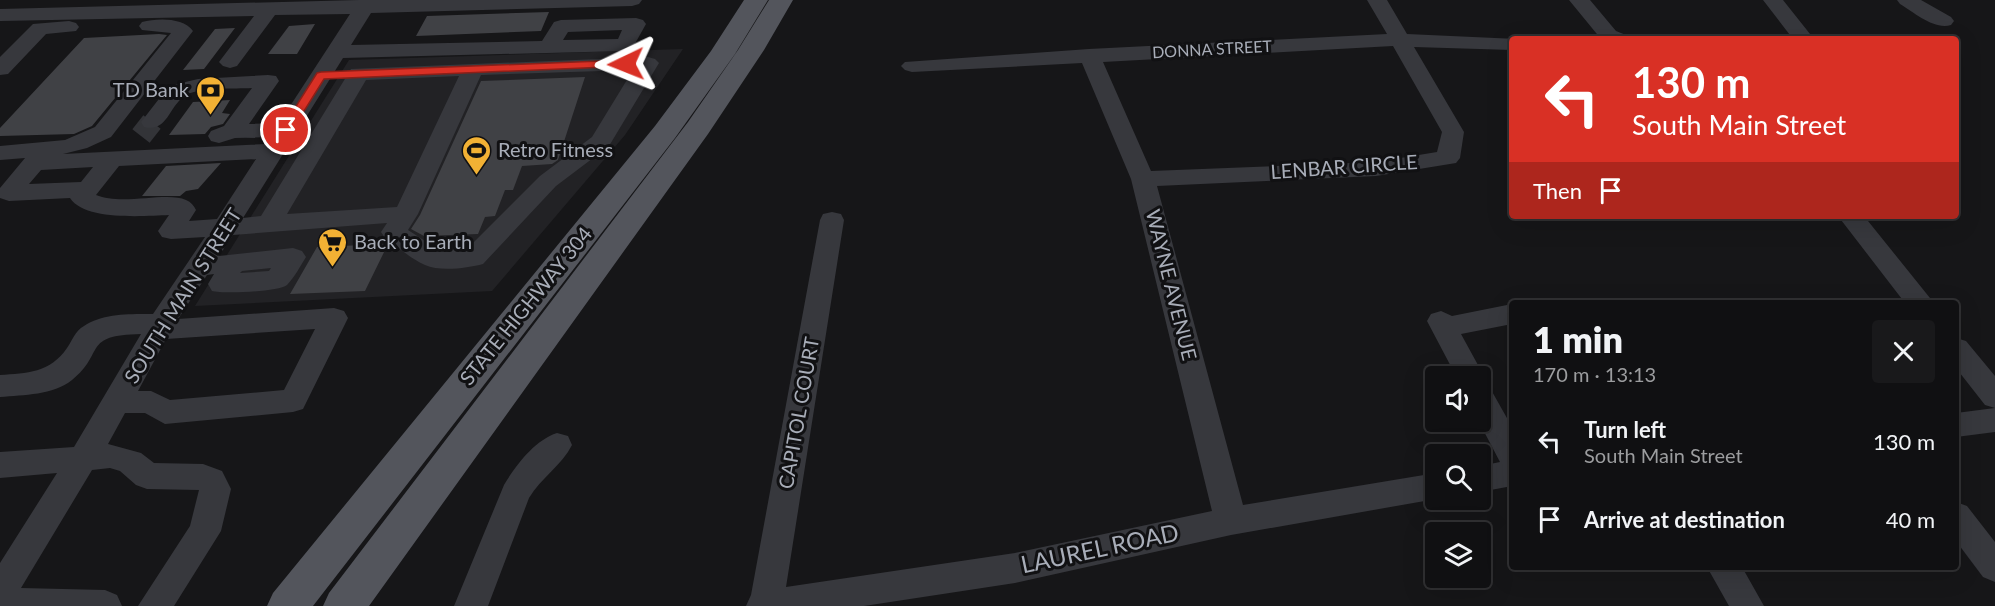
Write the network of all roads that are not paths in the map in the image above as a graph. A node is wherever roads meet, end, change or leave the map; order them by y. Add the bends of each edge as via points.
1 (632, 0) edge
2 (756, 0) edge
3 (781, 0) edge
4 (1377, 0) edge
5 (1579, 0) edge
6 (1773, 0) edge
7 (1907, 0) edge
8 (490, 3) edge
9 (326, 4) edge
10 (367, 4) edge
11 (268, 10) junction
12 (0, 15) edge
13 (100, 20) junction
14 (1944, 21) dead end
15 (40, 28) junction
16 (0, 29) edge
17 (1606, 36) edge
18 (1802, 36) edge
19 (1399, 40) junction
20 (1509, 45) edge
21 (549, 47) dead end
22 (336, 52) junction
23 (1089, 55) junction
24 (230, 62) dead end
25 (912, 66) dead end
26 (0, 69) edge
27 (472, 69) junction
28 (359, 74) junction
29 (321, 76) junction
30 (232, 131) junction
31 (280, 140) junction
32 (0, 153) edge
33 (111, 160) junction
34 (1143, 179) junction
35 (89, 189) junction
36 (406, 214) junction
37 (1852, 219) edge
38 (832, 220) dead end
39 (268, 225) junction
40 (225, 227) junction
41 (232, 265) dead end
42 (197, 267) junction
43 (1918, 300) edge
44 (1509, 315) edge
45 (159, 326) junction
46 (1959, 352) edge
47 (1465, 366) edge
48 (0, 386) edge
49 (1995, 397) edge
50 (117, 402) junction
51 (1491, 417) edge
52 (1995, 420) edge
53 (1959, 425) edge
54 (557, 445) dead end
55 (1509, 450) edge
56 (83, 458) junction
57 (0, 465) edge
58 (1509, 473) edge
59 (1491, 476) edge
60 (1425, 488) edge
61 (1959, 520) edge
62 (1232, 521) junction
63 (1995, 567) edge
64 (1726, 570) edge
65 (0, 593) edge
66 (0, 603) edge
67 (105, 606) edge
68 (155, 606) edge
69 (288, 606) edge
70 (344, 606) edge
71 (471, 606) edge
72 (764, 606) edge
73 (1748, 606) edge

1 - 8 street
2 - 69 main road, STATE HIGHWAY 304 via 665,132
3 - 70 main road, STATE HIGHWAY 304 via 704,119
4 - 19 street
5 - 17 street
6 - 18 street
7 - 14 street
8 - 10 street
9 - 10 street
9 - 11 street
10 - 22 street, SOUTH MAIN STREET
11 - 13 street
11 - 24 street
12 - 13 street
13 - 15 street
13 - 32 street via 183,31 103,132 87,142 64,148
15 - 16 street
15 - 26 street
19 - 20 street, DONNA STREET
19 - 23 street, DONNA STREET
19 - 34 street, LENBAR CIRCLE via 1453,132 1448,158 1376,169
21 - 22 street
22 - 29 street, SOUTH MAIN STREET
23 - 25 street, DONNA STREET
23 - 34 street, WAYNE AVENUE
27 - 28 street
27 - 36 street
27 - 36 street via 648,63 601,141 548,181 474,258 434,259 394,232
28 - 29 street
28 - 39 street
29 - 31 street, SOUTH MAIN STREET
30 - 30 street via 268,81 198,85 177,91 141,140 189,142
30 - 31 street
31 - 33 street
31 - 40 street, SOUTH MAIN STREET
33 - 35 street
33 - 35 street via 34,163 9,193
34 - 62 street, WAYNE AVENUE
35 - 40 street via 82,197 85,201 113,208 179,206 184,210 171,231
36 - 39 street
37 - 43 street
38 - 72 street, CAPITOL COURT
39 - 40 street
40 - 42 street, SOUTH MAIN STREET
41 - 42 street
42 - 45 street, SOUTH MAIN STREET
44 - 47 street via 1442,324
45 - 48 street via 97,331 88,337 71,365 59,376
45 - 50 street, SOUTH MAIN STREET
45 - 50 street via 334,318 293,401 165,412 151,402
46 - 49 street
50 - 56 street, SOUTH MAIN STREET
51 - 55 street
52 - 53 street
54 - 71 street via 515,494
56 - 57 street
56 - 65 street, SOUTH MAIN STREET
56 - 68 street via 110,456 129,462 147,476 211,480 215,489 204,531
58 - 59 street
60 - 62 street, LAUREL ROAD
61 - 63 street
62 - 72 street, LAUREL ROAD via 1015,568
64 - 73 street
66 - 67 street

